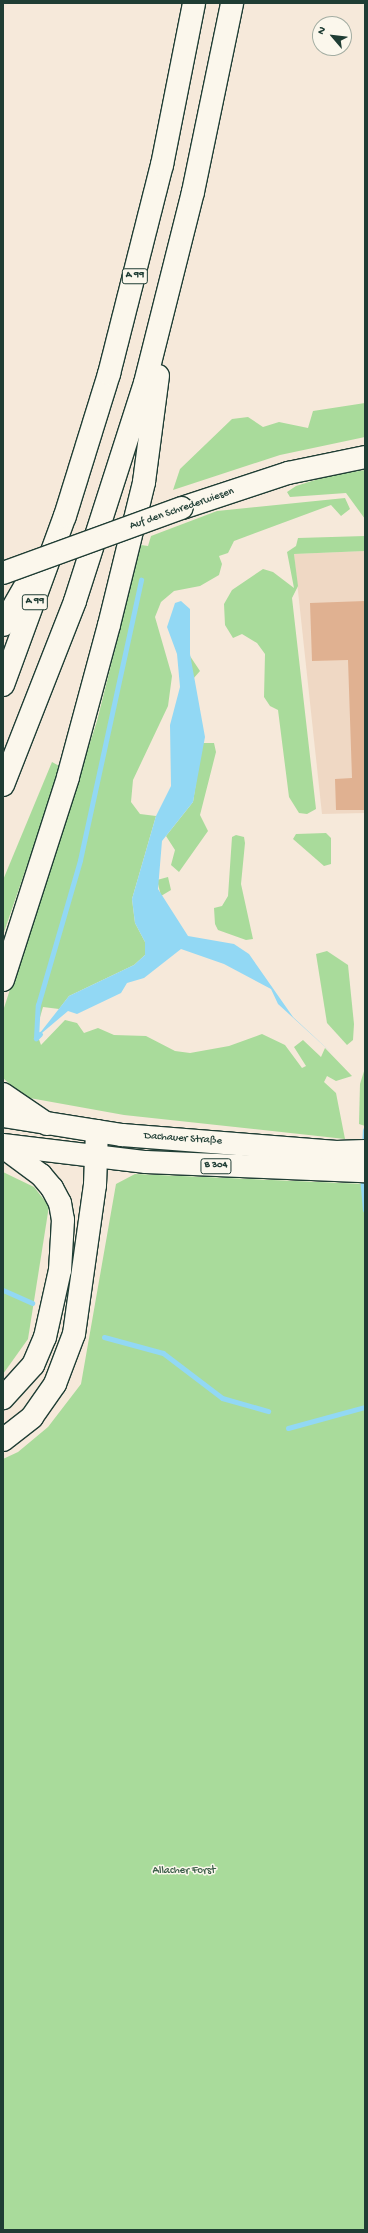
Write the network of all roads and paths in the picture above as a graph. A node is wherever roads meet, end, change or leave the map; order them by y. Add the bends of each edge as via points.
1 (194, 3) edge
2 (232, 3) edge
3 (170, 286) junction
4 (365, 457) edge
5 (64, 518) junction
6 (3, 573) edge
7 (3, 625) edge
8 (3, 685) edge
9 (3, 785) edge
10 (3, 980) edge
11 (3, 1094) edge
12 (3, 1116) edge
13 (47, 1124) junction
14 (97, 1131) junction
15 (3, 1146) edge
16 (365, 1151) edge
17 (96, 1157) junction
18 (336, 1162) junction
19 (365, 1171) edge
20 (3, 1398) edge
21 (3, 1440) edge

1 - 5 main road, A 99 via 135,277
2 - 3 main road
3 - 9 main road via 145,383 76,601
3 - 10 main road via 142,490 68,777
4 - 6 main road, Auf den Schrederwiesen, bridge via 288,473 182,508
5 - 7 main road
5 - 8 main road, A 99
11 - 13 main road
12 - 13 main road, Dachauer Straße / B 304
13 - 14 main road, Dachauer Straße / B 304
14 - 17 main road
14 - 18 main road, Dachauer Straße / B 304
15 - 17 main road, Dachauer Straße / B 304
15 - 20 main road via 52,1188 63,1220 60,1270 45,1337 33,1365
16 - 18 main road, Dachauer Straße / B 304
17 - 18 main road, Dachauer Straße / B 304
17 - 21 main road via 74,1334 55,1384 32,1417
18 - 19 main road, Dachauer Straße / B 304

